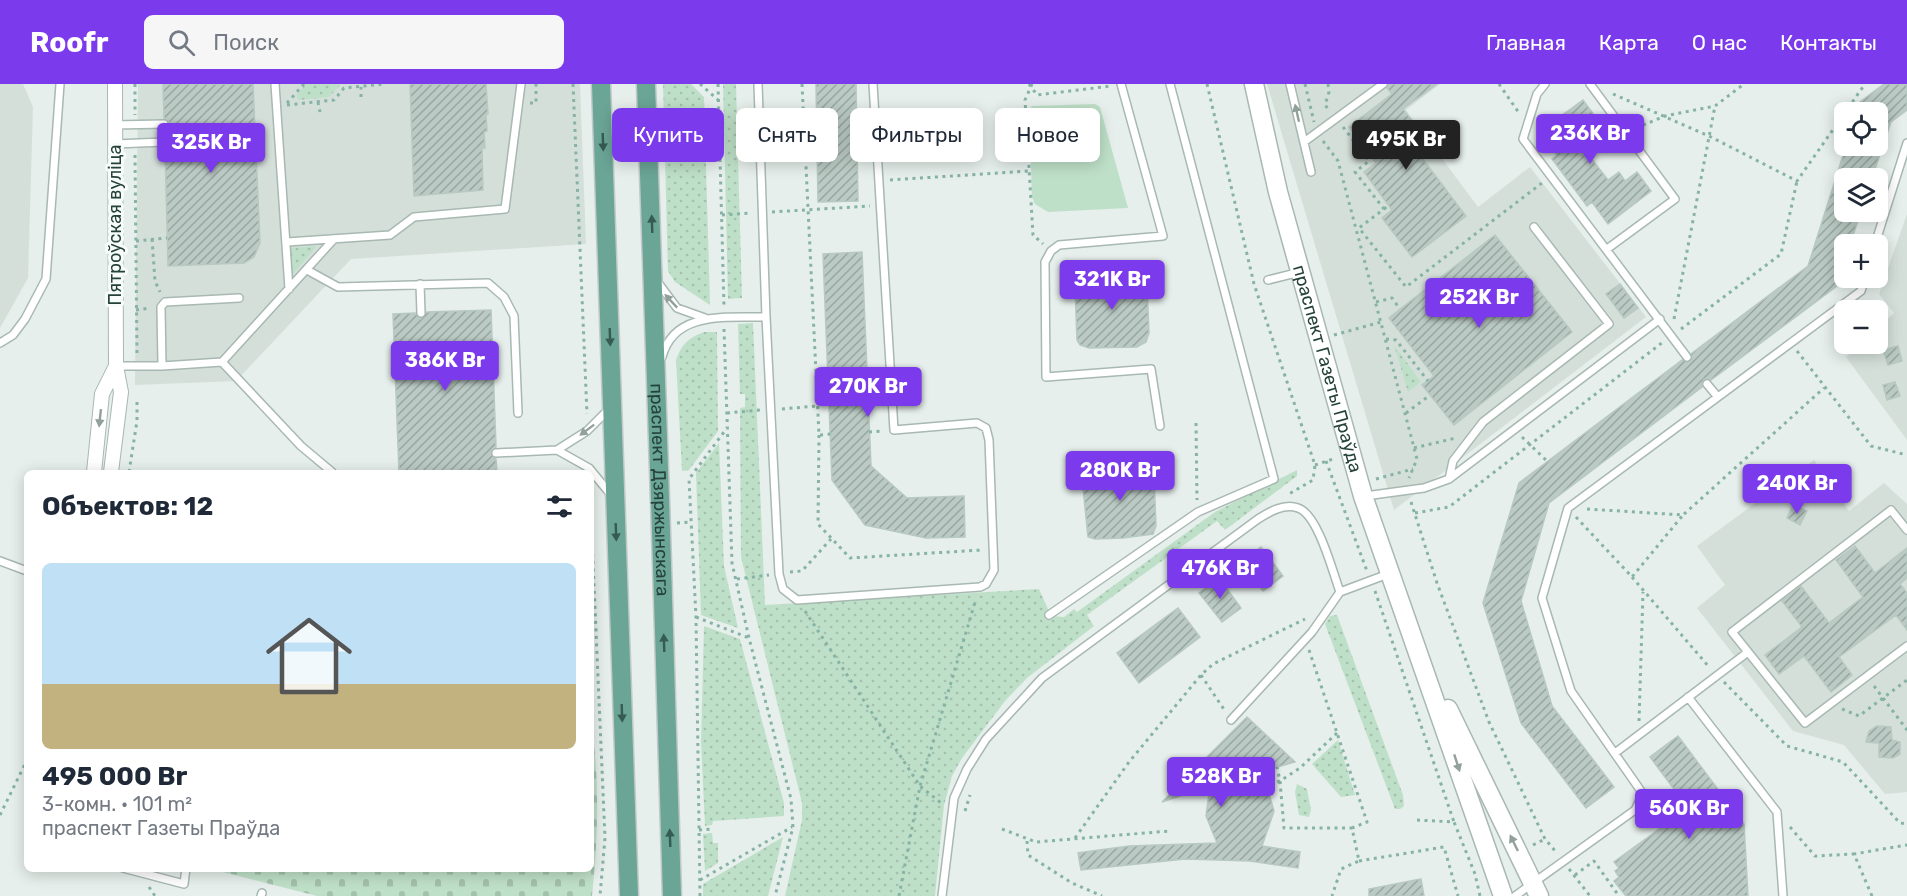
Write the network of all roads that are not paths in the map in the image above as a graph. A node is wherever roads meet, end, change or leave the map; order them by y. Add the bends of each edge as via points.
1 (60, 84) edge
2 (115, 84) edge
3 (274, 84) edge
4 (521, 84) edge
5 (601, 84) edge
6 (646, 84) edge
7 (758, 84) edge
8 (873, 84) edge
9 (1170, 84) edge
10 (1254, 84) edge
11 (1290, 84) edge
12 (1383, 84) edge
13 (1545, 84) edge
14 (1590, 84) edge
15 (1121, 85) edge
16 (164, 124) dead end
17 (114, 125) junction
18 (165, 142) dead end
19 (1304, 142) junction
20 (1907, 143) edge
21 (114, 144) junction
22 (1311, 172) dead end
23 (1534, 226) dead end
24 (1878, 234) edge
25 (334, 239) junction
26 (286, 242) junction
27 (1607, 249) junction
28 (653, 267) junction
29 (307, 270) junction
30 (1300, 272) junction
31 (1268, 280) dead end
32 (420, 284) junction
33 (1862, 288) edge
34 (288, 289) junction
35 (239, 298) dead end
36 (421, 313) dead end
37 (766, 317) junction
38 (705, 318) junction
39 (1660, 319) junction
40 (0, 343) edge
41 (1687, 357) dead end
42 (222, 362) junction
43 (116, 366) junction
44 (162, 366) junction
45 (658, 371) junction
46 (1707, 384) dead end
47 (1717, 396) junction
48 (612, 405) junction
49 (518, 412) dead end
50 (1160, 426) dead end
51 (557, 450) junction
52 (496, 453) dead end
53 (94, 470) edge
54 (111, 470) edge
55 (330, 470) edge
56 (591, 470) edge
57 (594, 474) edge
58 (1449, 479) junction
59 (1363, 496) junction
60 (615, 501) junction
61 (1907, 530) edge
62 (0, 561) edge
63 (24, 570) edge
64 (1391, 573) junction
65 (1340, 592) junction
66 (1049, 615) dead end
67 (1907, 646) edge
68 (1418, 648) junction
69 (1748, 652) junction
70 (1688, 697) junction
71 (1232, 720) road end
72 (1615, 753) junction
73 (627, 861) junction
74 (138, 872) edge
75 (186, 872) edge
76 (1536, 890) edge
77 (618, 896) edge
78 (628, 896) edge
79 (672, 896) edge
80 (942, 896) edge
81 (1503, 896) edge
82 (1515, 896) edge
83 (1784, 896) edge

1 - 40 lane via 46,279 25,319 13,335
2 - 17 street, Пятроўская вуліца
3 - 26 lane
4 - 25 lane via 505,209 414,217 390,235
5 -> 48 main road
28 -> 6 main road, праспект Дзяржынскага
7 - 37 lane
8 - 37 lane via 894,430 977,423 986,428 993,570 986,584 797,600 783,589 779,574
9 - 66 lane via 1274,479 1198,512
10 - 30 street, праспект Газеты Праўда
19 -> 11 lane
12 - 19 lane
13 - 27 lane via 1537,94 1523,139
14 - 27 lane via 1675,199
15 - 50 lane via 1163,236 1059,245 1050,251 1045,262 1046,377 1151,369
16 - 17 lane
17 - 21 street, Пятроўская вуліца
18 - 21 lane
19 - 22 lane
20 - 24 lane
21 - 43 street, Пятроўская вуліца
23 - 58 lane via 1609,324 1483,422 1453,461
25 - 26 lane
25 - 29 lane
26 - 34 lane
27 - 39 lane
38 -> 28 lane via 677,308 660,287
28 - 45 main road, праспект Дзяржынскага
29 - 32 lane via 338,287
29 - 34 lane
30 - 31 lane
30 - 59 street, праспект Газеты Праўда
32 - 36 lane
32 - 49 lane via 488,283 504,297 514,316
33 - 47 lane
34 - 42 lane
35 - 44 lane via 165,302 161,307
37 - 38 lane
38 - 45 lane via 689,323 673,335 663,351
39 - 41 lane
39 - 58 lane
42 - 44 lane
42 - 55 lane via 300,446
43 - 44 lane
43 -> 53 street, Пятроўская вуліца via 102,394
43 - 54 street, Пятроўская вуліца via 122,392
79 -> 45 main road, праспект Дзяржынскага
46 - 47 lane
47 - 72 lane via 1568,508 1542,598 1571,692
48 - 51 lane via 587,431
48 - 60 main road
51 - 52 lane
51 - 56 lane
57 - 60 lane
58 - 59 lane via 1424,488
59 - 64 street, праспект Газеты Праўда
60 -> 73 main road
61 - 69 lane via 1891,510 1732,632
62 - 63 lane
64 - 65 lane
64 - 68 street, праспект Газеты Праўда
65 - 71 lane via 1306,638
65 - 80 lane via 1311,519 1299,508 1282,507 1269,512 1042,678 987,739 967,769 954,798
67 - 69 lane via 1805,723
76 -> 68 street, праспект Газеты Праўда
68 -> 81 street, праспект Газеты Праўда
69 - 70 lane
70 - 72 lane
70 - 83 lane via 1777,812
72 - 76 lane via 1643,794 1635,810
73 - 77 main road
73 - 78 main road
74 - 75 lane via 184,884
76 - 82 lane

